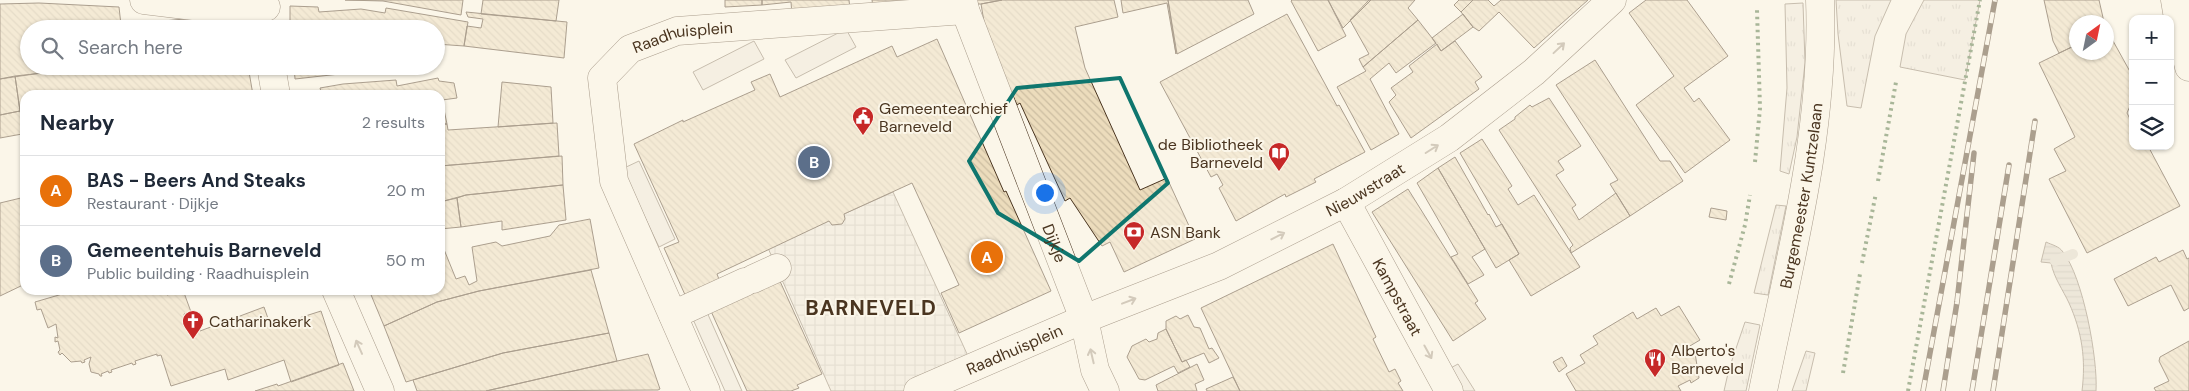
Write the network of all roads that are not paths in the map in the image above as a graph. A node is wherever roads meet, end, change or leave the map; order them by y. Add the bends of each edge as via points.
1 (144, 0) edge
2 (1612, 0) edge
3 (1820, 0) edge
4 (2175, 0) edge
5 (964, 5) edge
6 (266, 12) edge
7 (2189, 67) edge
8 (273, 75) edge
9 (275, 90) edge
10 (1346, 202) junction
11 (758, 276) dead end
12 (338, 295) edge
13 (673, 315) junction
14 (1084, 319) junction
15 (380, 391) edge
16 (706, 391) edge
17 (918, 391) edge
18 (1105, 391) edge
19 (1449, 391) edge
20 (1763, 391) edge

1 - 6 street
10 -> 2 street, Nieuwstraat via 1449,138 1534,72
3 - 20 street, Burgemeester Kuntzelaan via 1821,64 1813,139
4 - 7 street
5 - 13 street, Raadhuisplein via 888,16 677,31 630,49 602,78 614,181
5 - 14 street, Dijkje
8 - 9 street
14 -> 10 street, Nieuwstraat via 1219,266
10 -> 19 street, Kampstraat
11 - 13 street
15 -> 12 street
13 - 16 street, Raadhuisplein
14 - 17 street, Raadhuisplein
18 -> 14 street, Dijkje via 1095,370

